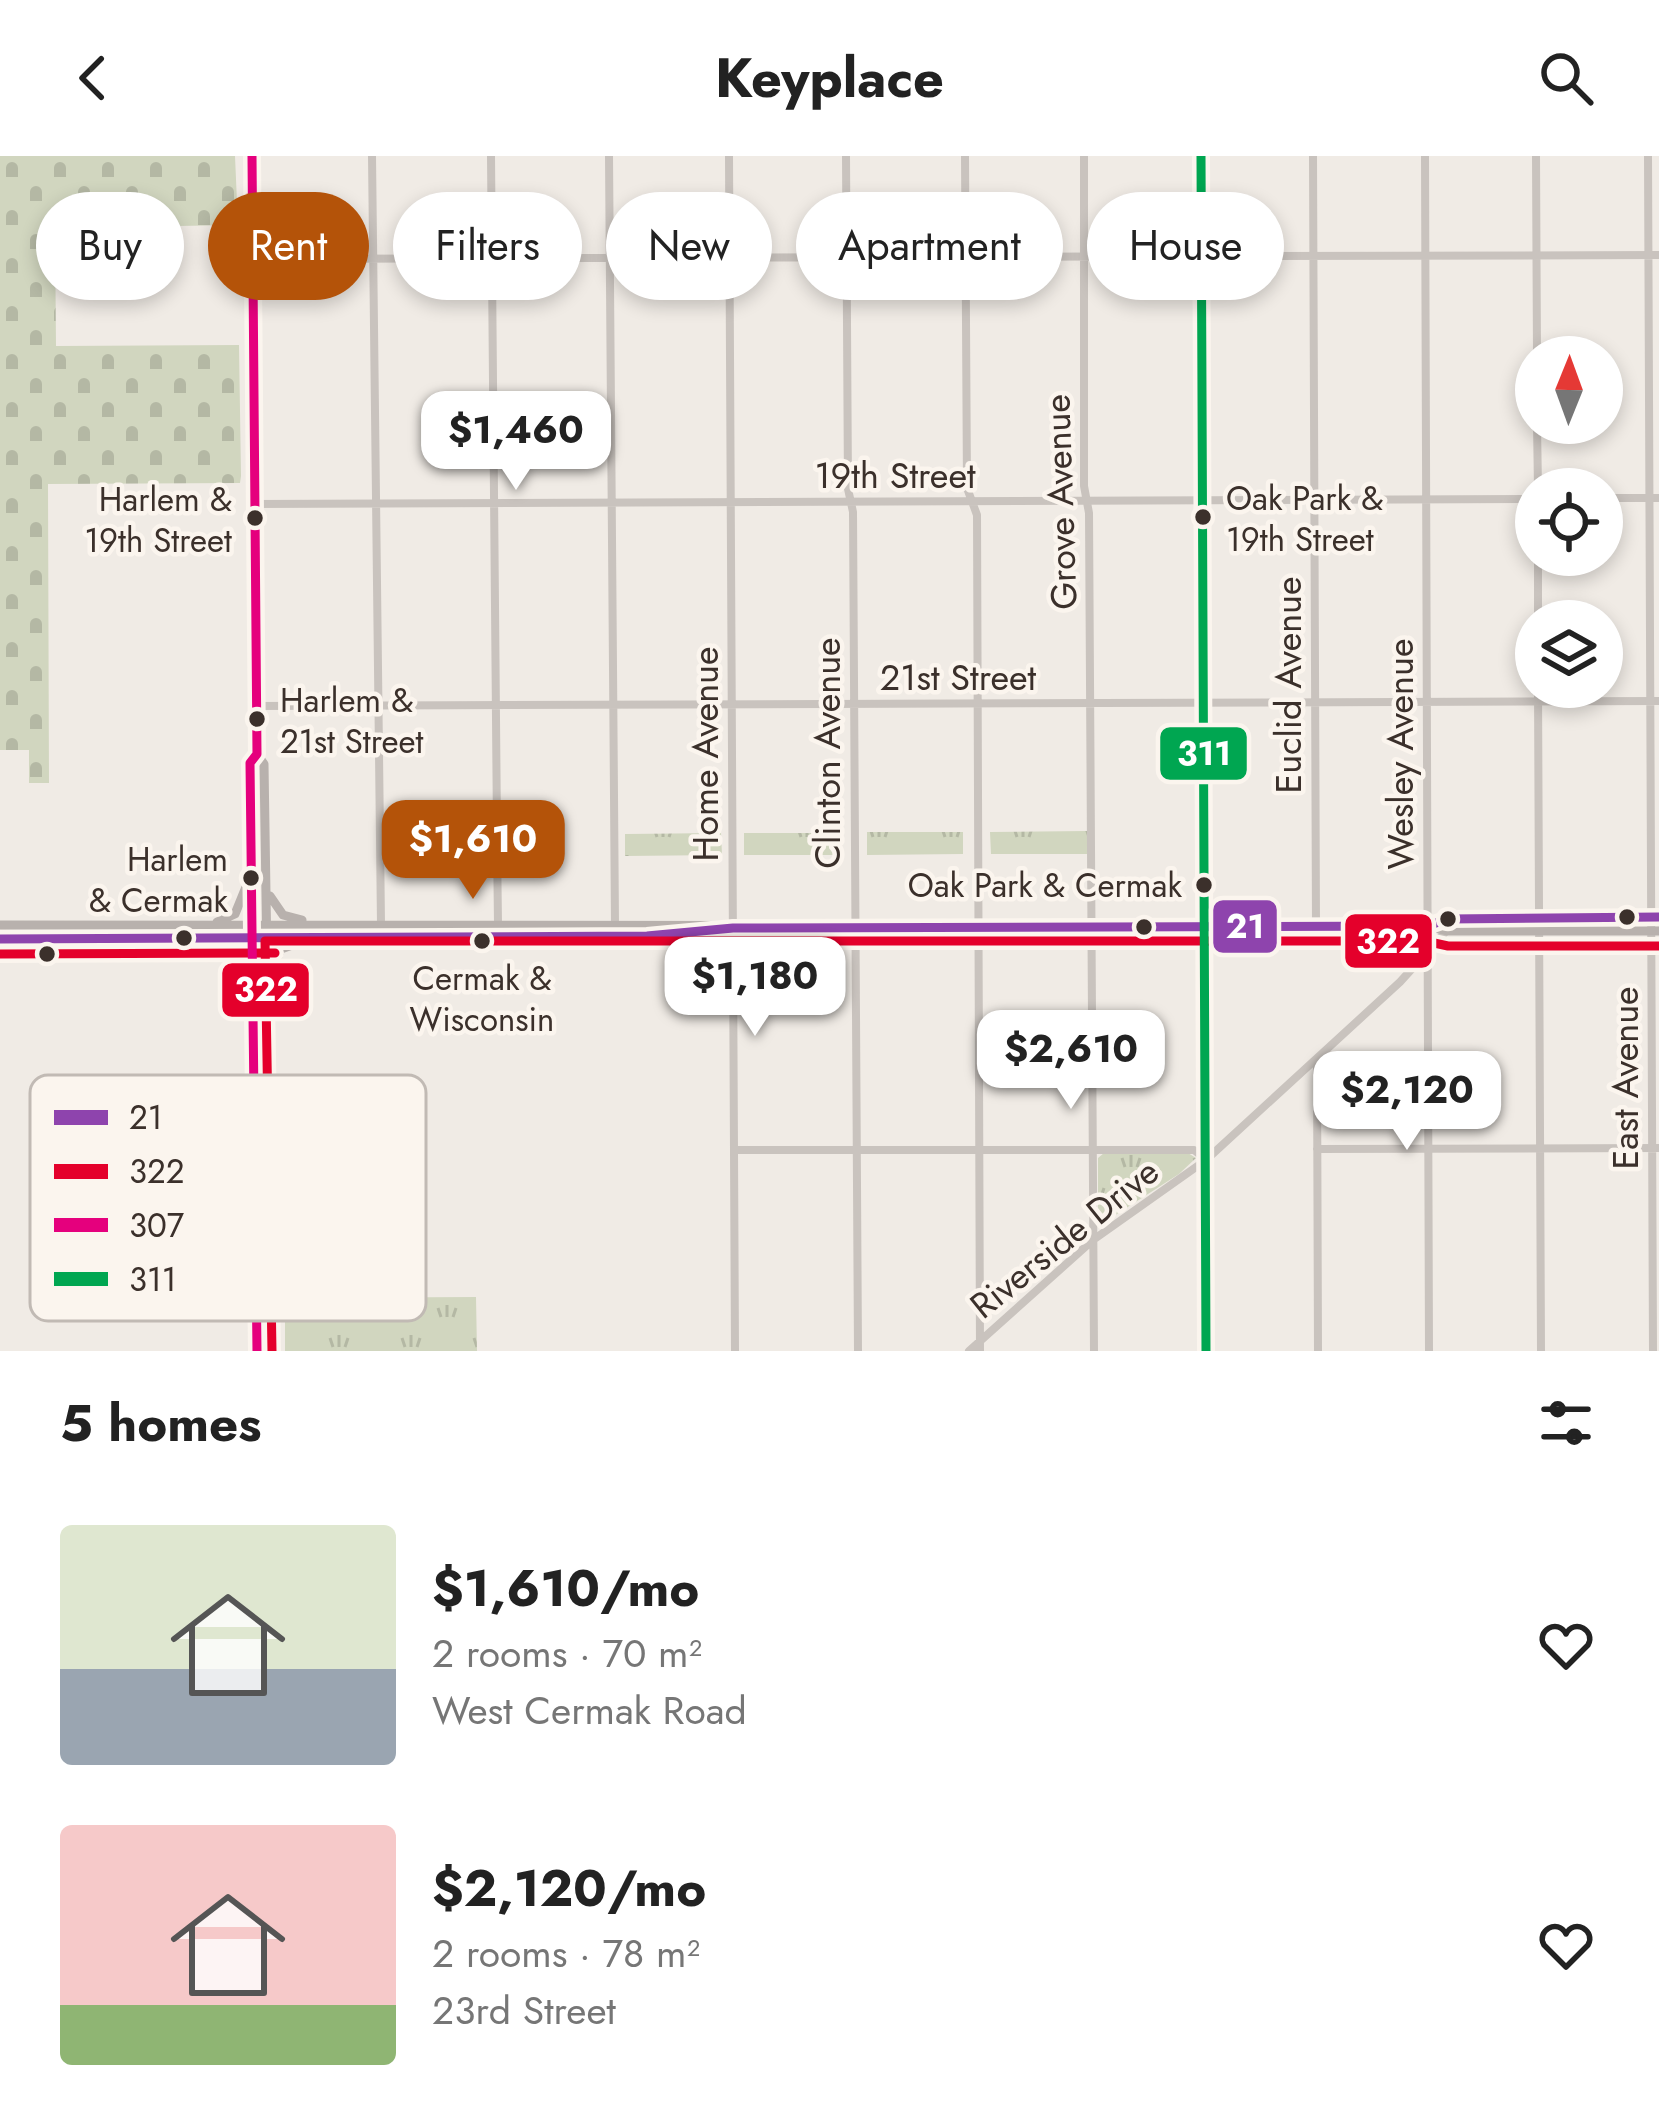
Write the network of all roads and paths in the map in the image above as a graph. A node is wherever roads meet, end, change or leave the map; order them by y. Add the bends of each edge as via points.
1 (252, 156) edge
2 (372, 156) edge
3 (491, 156) edge
4 (609, 156) edge
5 (728, 156) edge
6 (847, 156) edge
7 (965, 156) edge
8 (1084, 156) edge
9 (1202, 156) edge
10 (1313, 156) edge
11 (1426, 156) edge
12 (1536, 156) edge
13 (1648, 156) edge
14 (253, 192) edge
15 (491, 192) edge
16 (609, 192) edge
17 (728, 192) edge
18 (847, 192) edge
19 (965, 192) edge
20 (1202, 192) edge
21 (1654, 255) edge
22 (1426, 256) junction
23 (1537, 256) junction
24 (1063, 257) edge
25 (1083, 257) junction
26 (1087, 257) edge
27 (1284, 257) edge
28 (1314, 257) junction
29 (369, 258) edge
30 (373, 258) junction
31 (393, 258) edge
32 (253, 300) edge
33 (492, 300) edge
34 (610, 300) edge
35 (729, 300) edge
36 (848, 300) edge
37 (965, 300) edge
38 (1202, 300) edge
39 (1537, 336) edge
40 (1623, 498) edge
41 (1654, 498) edge
42 (1515, 499) edge
43 (1426, 500) junction
44 (1087, 501) junction
45 (1203, 501) junction
46 (1315, 501) junction
47 (612, 502) junction
48 (730, 502) junction
49 (851, 502) junction
50 (972, 502) junction
51 (376, 503) junction
52 (494, 503) junction
53 (255, 504) junction
54 (1655, 701) edge
55 (1623, 702) edge
56 (1427, 703) junction
57 (1515, 703) edge
58 (978, 704) junction
59 (1092, 704) junction
60 (1204, 704) junction
61 (1316, 704) junction
62 (732, 705) junction
63 (854, 705) junction
64 (257, 706) junction
65 (378, 706) junction
66 (496, 706) junction
67 (614, 706) junction
68 (1538, 708) edge
69 (257, 754) junction
70 (497, 830) dead end
71 (497, 842) dead end
72 (249, 870) junction
73 (269, 892) junction
74 (1655, 917) edge
75 (1539, 918) junction
76 (1448, 919) junction
77 (381, 924) junction
78 (498, 924) junction
79 (615, 924) junction
80 (203, 925) junction
81 (1205, 925) junction
82 (0, 926) edge
83 (325, 926) junction
84 (980, 926) junction
85 (1092, 926) junction
86 (1316, 926) junction
87 (1427, 926) junction
88 (855, 927) junction
89 (733, 928) junction
90 (250, 931) junction
91 (1539, 931) junction
92 (1655, 931) edge
93 (269, 932) junction
94 (1448, 932) junction
95 (320, 937) junction
96 (191, 938) junction
97 (0, 939) edge
98 (1428, 954) junction
99 (250, 971) junction
100 (269, 977) junction
101 (1317, 1060) junction
102 (252, 1075) edge
103 (270, 1075) edge
104 (1093, 1148) junction
105 (1540, 1148) junction
106 (1656, 1148) edge
107 (856, 1149) junction
108 (980, 1149) junction
109 (1317, 1149) junction
110 (1429, 1149) junction
111 (734, 1150) junction
112 (1206, 1160) junction
113 (1093, 1240) junction
114 (256, 1321) edge
115 (273, 1321) edge
116 (980, 1346) edge
117 (257, 1351) edge
118 (273, 1351) edge
119 (735, 1351) edge
120 (858, 1351) edge
121 (969, 1351) edge
122 (1094, 1351) edge
123 (1206, 1351) edge
124 (1318, 1351) edge
125 (1430, 1351) edge
126 (1540, 1351) edge
127 (1653, 1351) edge

1 - 14 main road
2 - 30 street
3 - 15 street
4 - 16 street
5 - 17 street, Home Avenue
6 - 18 street, Clinton Avenue
7 - 19 street
8 - 25 street, Grove Avenue
9 - 20 street
10 - 28 street, Euclid Avenue
11 - 22 street, Wesley Avenue
12 - 23 street
13 - 21 street, East Avenue
21 - 23 street
21 - 41 street, East Avenue
22 - 23 street
22 - 28 street
22 - 43 street, Wesley Avenue
23 - 39 street
24 - 25 street
25 - 26 street
25 - 44 street, Grove Avenue
27 - 28 street
28 - 46 street, Euclid Avenue
29 - 30 street
30 - 31 street
30 - 51 street
32 - 53 main road
33 - 52 street
34 - 47 street
35 - 48 street, Home Avenue
36 - 49 street, Clinton Avenue
37 - 50 street
38 - 45 street
40 - 41 street
41 - 54 street, East Avenue
42 - 43 street, 19th Street
43 - 46 street, 19th Street
43 - 56 street, Wesley Avenue
44 - 45 street, 19th Street
44 - 50 street, 19th Street
44 - 59 street, Grove Avenue
45 - 46 street, 19th Street
45 - 60 street
46 - 61 street, Euclid Avenue
47 - 48 street, 19th Street
47 - 52 street, 19th Street
47 - 67 street
48 - 49 street, 19th Street
48 - 62 street, Home Avenue
49 - 50 street, 19th Street
49 - 63 street, Clinton Avenue
50 - 58 street
51 - 52 street, 19th Street
51 - 53 street, 19th Street
51 - 65 street
52 - 66 street
53 - 64 main road
54 - 55 street, 21st Street
54 - 74 street, East Avenue
56 - 57 street, 21st Street
56 - 61 street, 21st Street
56 - 87 street, Wesley Avenue
58 - 59 street, 21st Street
58 - 63 street, 21st Street
58 - 84 street
59 - 60 street, 21st Street
59 - 85 street, Grove Avenue
60 - 61 street, 21st Street
60 - 81 street
61 - 86 street, Euclid Avenue
62 - 63 street, 21st Street
62 - 67 street, 21st Street
62 - 89 street, Home Avenue
63 - 88 street, Clinton Avenue
64 - 65 street, 21st Street
64 - 69 main road
65 - 66 street, 21st Street
65 - 77 street
66 - 67 street, 21st Street
66 - 70 street
67 - 79 street
68 - 75 street
69 - 72 main road via 250,763
69 - 73 main road via 264,764
71 - 78 street
72 - 80 main road via 235,914
72 - 90 main road
73 - 83 main road via 283,915
73 - 93 main road
74 - 75 main road
74 - 92 street, East Avenue
75 - 76 main road
75 - 91 street
76 - 87 main road
76 - 94 street
77 - 78 main road
77 - 83 main road
78 - 79 main road
79 - 89 main road
80 - 82 main road
80 - 90 main road
81 - 85 main road
81 - 86 main road
81 - 112 street
83 - 93 main road
84 - 85 main road
84 - 88 main road
84 - 108 street
85 - 104 street, Grove Avenue
86 - 87 main road
87 - 94 main road
87 - 98 street, Wesley Avenue
88 - 89 main road
88 - 107 street, Clinton Avenue
89 - 95 main road via 647,936
89 - 111 street, Home Avenue
90 - 93 main road
90 - 96 main road
90 - 99 main road
91 - 92 main road
91 - 94 main road
91 - 105 street
92 - 106 street, East Avenue
93 - 95 main road
93 - 100 main road
94 - 98 street, Riverside Drive
95 - 100 main road via 281,949
96 - 97 main road
96 - 99 main road via 239,952
98 - 101 street, Riverside Drive
98 - 110 street, Wesley Avenue
99 - 102 main road
100 - 103 main road
101 - 109 street
101 - 112 street, Riverside Drive
104 - 108 street
104 - 112 street via 1194,1150
104 - 113 street, Grove Avenue
105 - 106 street
105 - 110 street
105 - 126 street
106 - 127 street, East Avenue
107 - 108 street
107 - 111 street
107 - 120 street, Clinton Avenue
108 - 116 street
109 - 110 street
109 - 124 street
110 - 125 street, Wesley Avenue
111 - 119 street, Home Avenue
112 - 113 street, Riverside Drive
112 - 123 street
113 - 116 street, Riverside Drive
113 - 122 street, Grove Avenue
114 - 117 main road
115 - 118 main road
116 - 121 street, Riverside Drive

